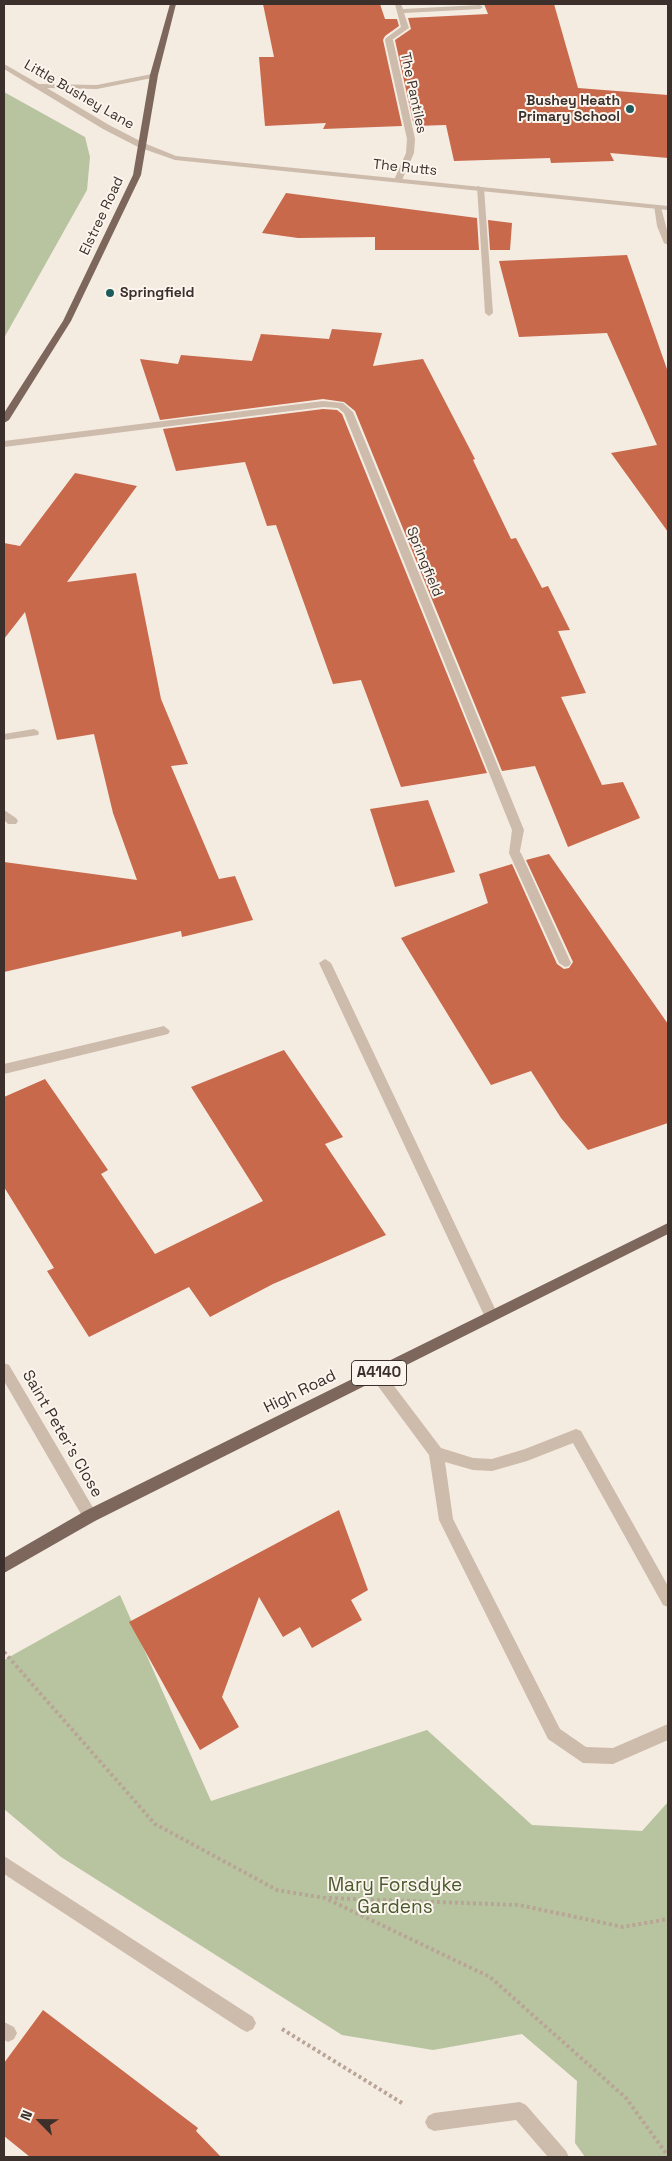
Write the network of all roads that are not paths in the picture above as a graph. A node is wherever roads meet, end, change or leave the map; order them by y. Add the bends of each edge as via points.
1 (173, 4) edge
2 (399, 7) edge
3 (480, 7) dead end
4 (4, 66) edge
5 (154, 75) junction
6 (40, 86) junction
7 (141, 146) junction
8 (398, 180) junction
9 (480, 188) junction
10 (657, 207) junction
11 (668, 208) edge
12 (668, 243) edge
13 (489, 313) dead end
14 (4, 420) edge
15 (4, 444) edge
16 (34, 733) dead end
17 (4, 737) edge
18 (325, 963) dead end
19 (565, 963) dead end
20 (164, 1031) dead end
21 (4, 1069) edge
22 (668, 1228) edge
23 (491, 1315) junction
24 (4, 1369) edge
25 (377, 1374) junction
26 (436, 1453) junction
27 (90, 1516) junction
28 (4, 1566) edge
29 (668, 1600) edge
30 (668, 1732) edge
31 (4, 1864) edge
32 (247, 2023) road end
33 (434, 2122) road end
34 (560, 2157) edge

1 - 5 main road, Elstree Road
2 - 3 street
2 - 8 street, The Pantiles via 405,28 389,40 411,139 410,153
4 - 6 street, Little Bushey Lane
5 - 6 street via 98,87
5 - 7 main road, Elstree Road
6 - 7 street, Little Bushey Lane
7 - 8 street, The Rutts via 175,158
7 - 14 main road, Elstree Road via 137,176 67,321
8 - 9 street, The Rutts
9 - 10 street, The Rutts
9 - 13 street
10 - 11 street, The Rutts
10 - 12 street
15 - 19 street, Springfield via 323,404 340,405 348,412 518,830 515,853
16 - 17 street
18 - 23 street
20 - 21 street
22 - 23 main road, High Road / A4140
23 - 25 main road, High Road / A4140
24 - 27 street, Saint Peter's Close
25 - 26 street
25 - 27 main road, High Road / A4140
26 - 29 street via 473,1464 492,1465 576,1435
26 - 30 street via 446,1520 554,1734 583,1755 613,1756
27 - 28 main road, High Road / A4140
31 - 32 street
33 - 34 street via 520,2111

